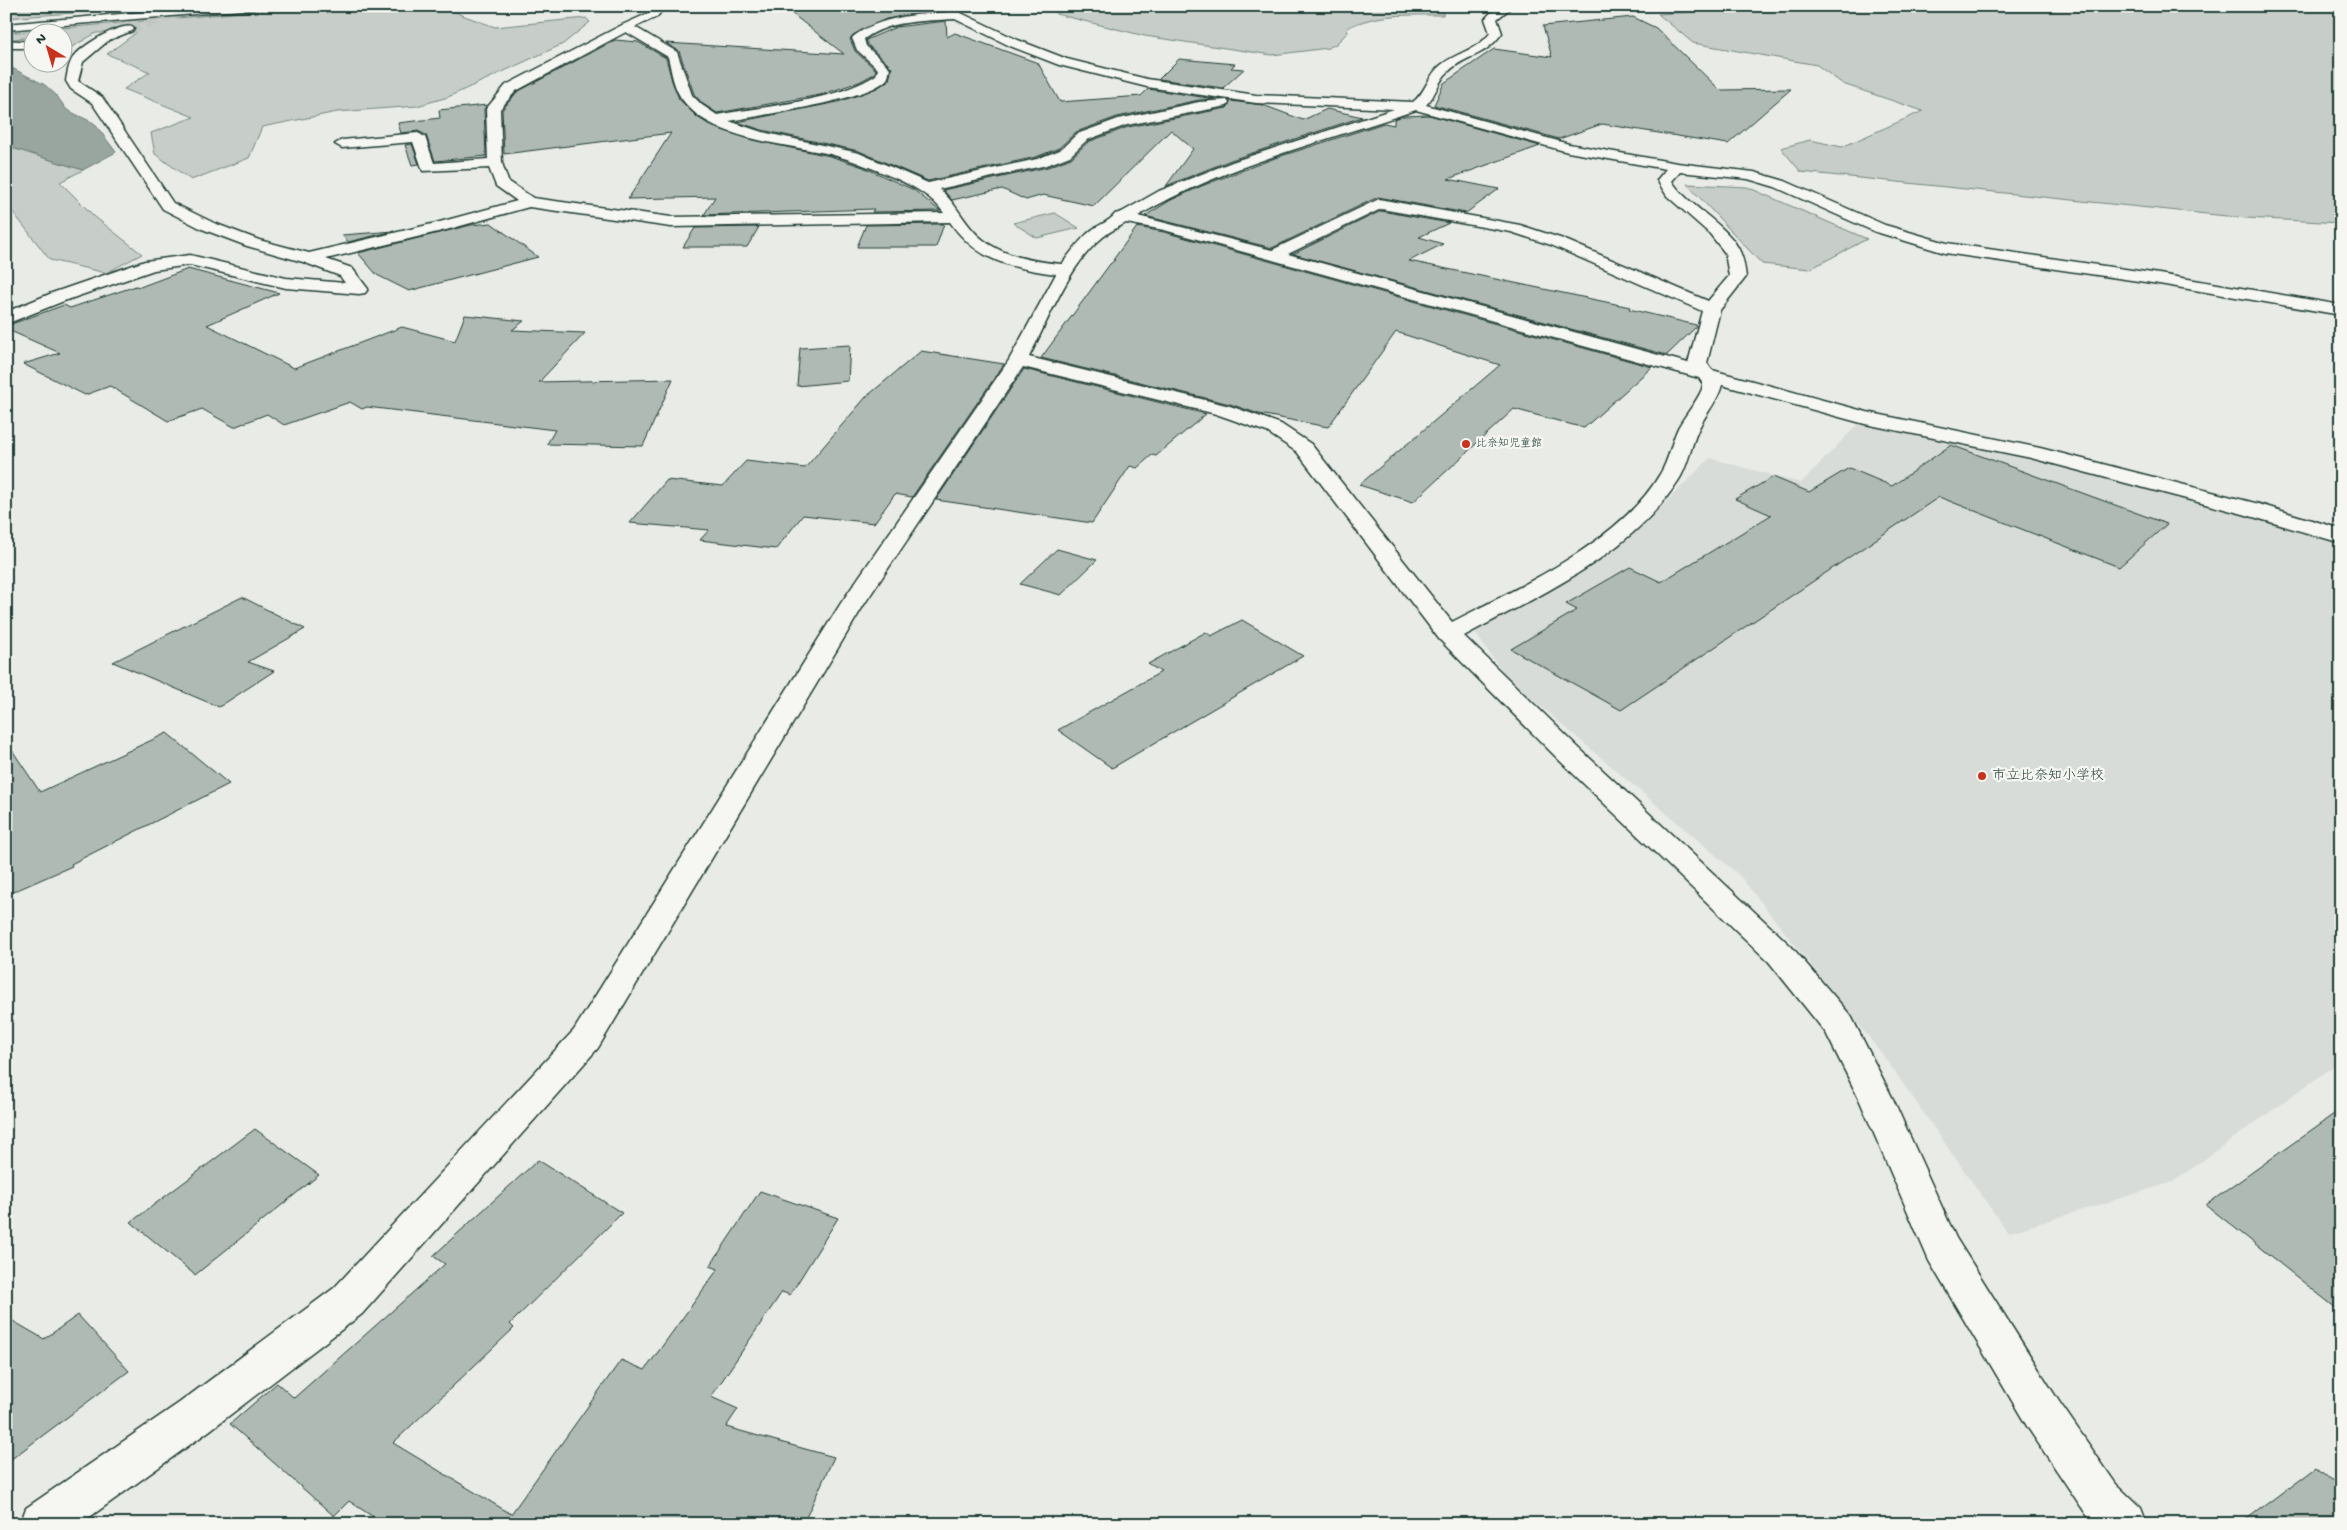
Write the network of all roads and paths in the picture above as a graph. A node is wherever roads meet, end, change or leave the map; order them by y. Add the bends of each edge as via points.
1 (254, 6) edge
2 (660, 6) edge
3 (946, 6) edge
4 (1508, 6) edge
5 (958, 15) junction
6 (6, 27) edge
7 (626, 27) junction
8 (128, 29) tunnel mouth
9 (6, 44) edge
10 (22, 45) edge
11 (72, 57) edge
12 (71, 72) edge
13 (1252, 99) junction
14 (1416, 106) junction
15 (718, 119) junction
16 (342, 144) dead end
17 (495, 163) junction
18 (1677, 168) junction
19 (924, 188) junction
20 (530, 202) junction
21 (955, 217) junction
22 (1121, 217) junction
23 (1274, 255) junction
24 (309, 258) junction
25 (1066, 270) junction
26 (1711, 309) junction
27 (2341, 310) edge
28 (6, 319) edge
29 (1018, 360) junction
30 (1706, 374) junction
31 (2341, 536) edge
32 (1448, 634) junction
33 (42, 1524) edge
34 (2125, 1524) edge

1 - 6 main road
2 - 7 main road via 654,15
3 - 5 main road
4 - 14 main road via 1491,19 1496,33 1492,40 1483,49 1448,65 1436,76 1427,96
5 - 13 main road via 1062,62 1147,84
5 - 15 main road via 882,24 866,30 858,38 860,47 884,68 882,77 870,85 831,98
7 - 15 main road via 673,54 682,93 698,108
7 - 17 main road via 511,88 504,95 493,109
8 - 11 main road
9 - 10 main road
12 - 24 main road via 76,86 98,100 168,206 253,243
13 - 14 main road
13 - 19 main road via 1198,106 1124,122 1082,137 1065,154 1042,162
14 - 18 main road via 1568,148
14 - 22 main road via 1237,165 1164,194
15 - 19 main road via 771,139 828,149 895,173
16 - 17 main road via 418,137 428,168
17 - 20 main road via 501,183
18 - 26 main road via 1664,180 1672,193 1716,231 1734,254 1738,278
18 - 27 main road via 1749,175 1780,184 1879,228 1945,248
19 - 21 main road via 938,196
20 - 21 main road via 671,222
20 - 24 main road
21 - 25 main road via 964,232 980,246 1005,259
22 - 23 main road
22 - 25 main road via 1098,233
23 - 26 main road via 1379,204 1514,228 1557,242
23 - 30 main road
24 - 28 main road via 346,272 359,289 286,283 190,260 174,261 151,265 58,297
25 - 29 main road
26 - 30 main road via 1697,364
29 - 32 main road via 1223,410 1274,428 1304,448
29 - 33 main road via 853,603 586,1039 348,1301 194,1417
30 - 31 main road via 1865,418 2042,455 2251,509
30 - 32 main road via 1713,383 1712,392 1688,428 1670,476 1648,508 1599,548 1534,588
32 - 34 main road via 1780,954 1840,1025 1876,1098 1942,1249 2043,1414 2101,1499

